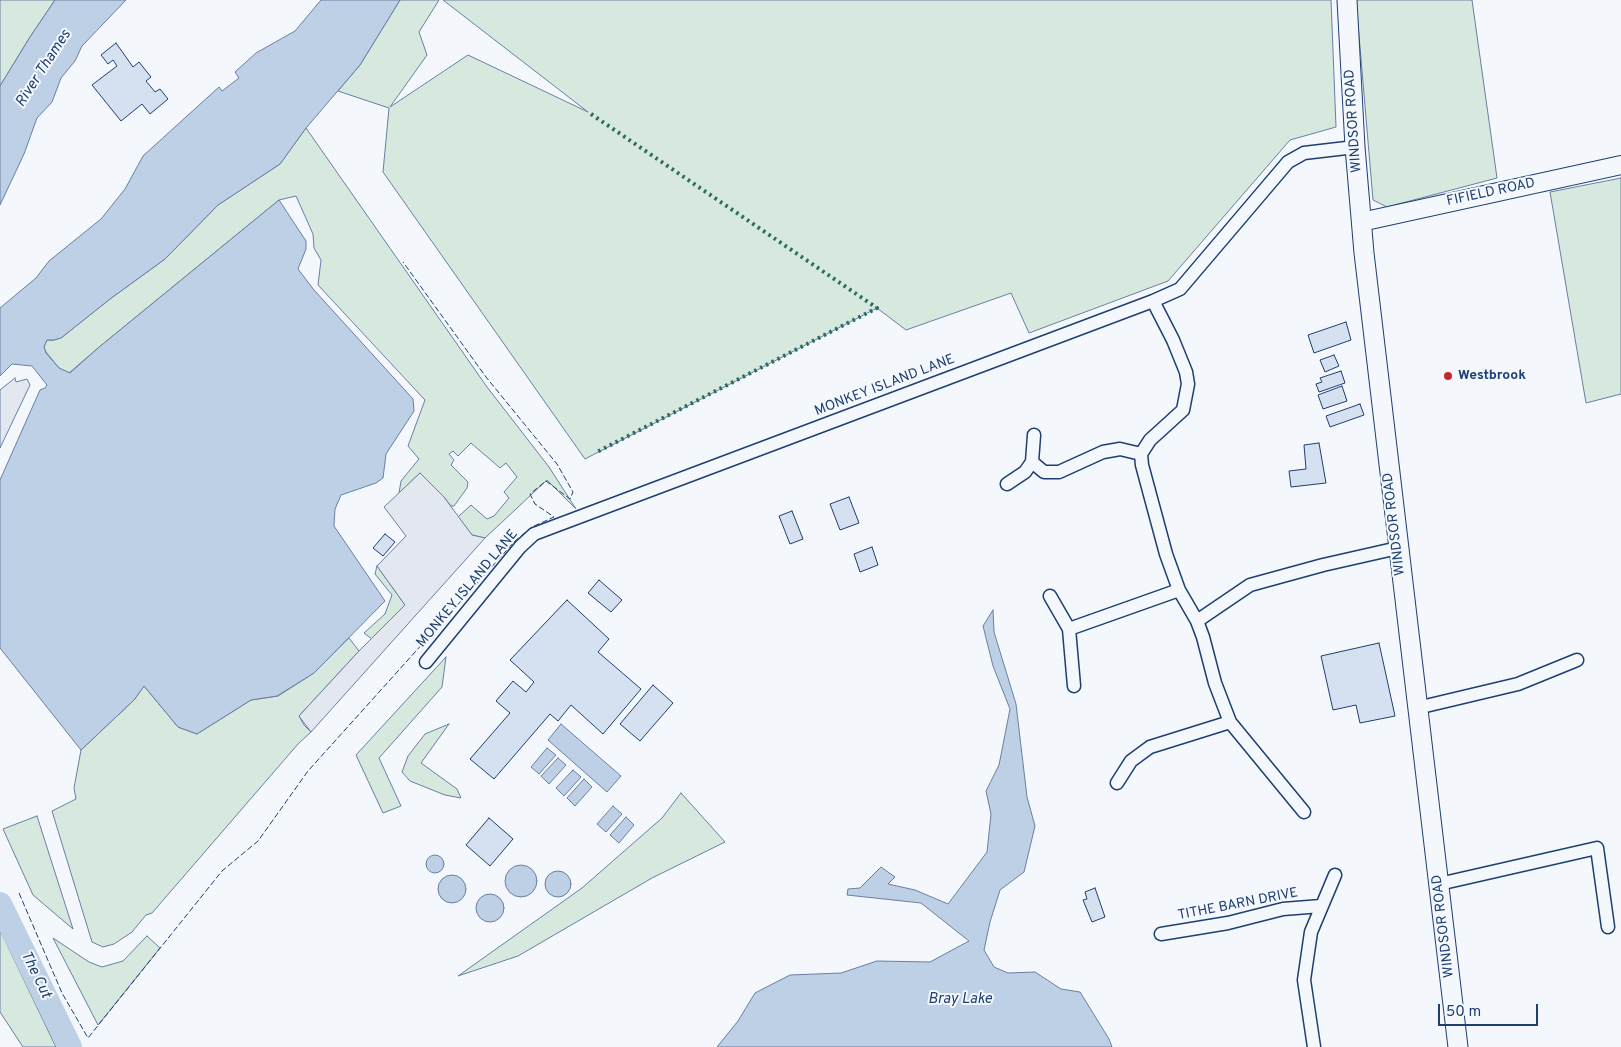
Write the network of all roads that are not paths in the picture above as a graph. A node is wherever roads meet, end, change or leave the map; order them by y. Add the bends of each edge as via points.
1 (1347, 0) edge
2 (1355, 147) junction
3 (1621, 165) edge
4 (1361, 222) junction
5 (1153, 301) junction
6 (1034, 435) dead end
7 (1141, 454) junction
8 (1032, 462) junction
9 (1007, 484) dead end
10 (1398, 548) junction
11 (1179, 590) junction
12 (1050, 596) dead end
13 (1197, 621) junction
14 (1069, 629) junction
15 (1577, 660) dead end
16 (426, 662) dead end
17 (1074, 686) dead end
18 (1418, 708) junction
19 (1230, 722) junction
20 (1117, 783) dead end
21 (1304, 812) dead end
22 (1335, 875) dead end
23 (1438, 884) junction
24 (1321, 906) junction
25 (1608, 927) dead end
26 (1161, 934) dead end
27 (1314, 1047) edge
28 (1458, 1047) edge

1 - 2 main road, WINDSOR ROAD
2 - 4 main road, WINDSOR ROAD
2 - 5 street, MONKEY ISLAND LANE via 1304,153 1288,162 1180,289
3 - 4 street, FIFIELD ROAD
4 - 10 main road, WINDSOR ROAD
5 - 7 street via 1173,340 1188,384 1182,410 1150,440
5 - 16 street, MONKEY ISLAND LANE via 534,534
6 - 8 street
7 - 8 street via 1120,449 1102,452 1060,472 1044,472
7 - 11 street via 1155,516
8 - 9 street via 1025,472
10 - 13 street via 1250,585
10 - 18 main road, WINDSOR ROAD
11 - 13 street
11 - 14 street
12 - 14 street
13 - 19 street
14 - 17 street
15 - 18 street via 1518,684
18 - 23 main road, WINDSOR ROAD
19 - 20 street via 1150,747 1131,762
19 - 21 street
22 - 24 street
23 - 25 street via 1596,848
23 - 28 main road, WINDSOR ROAD
24 - 26 street, TITHE BARN DRIVE via 1284,909 1228,923
24 - 27 street via 1311,932 1304,980

